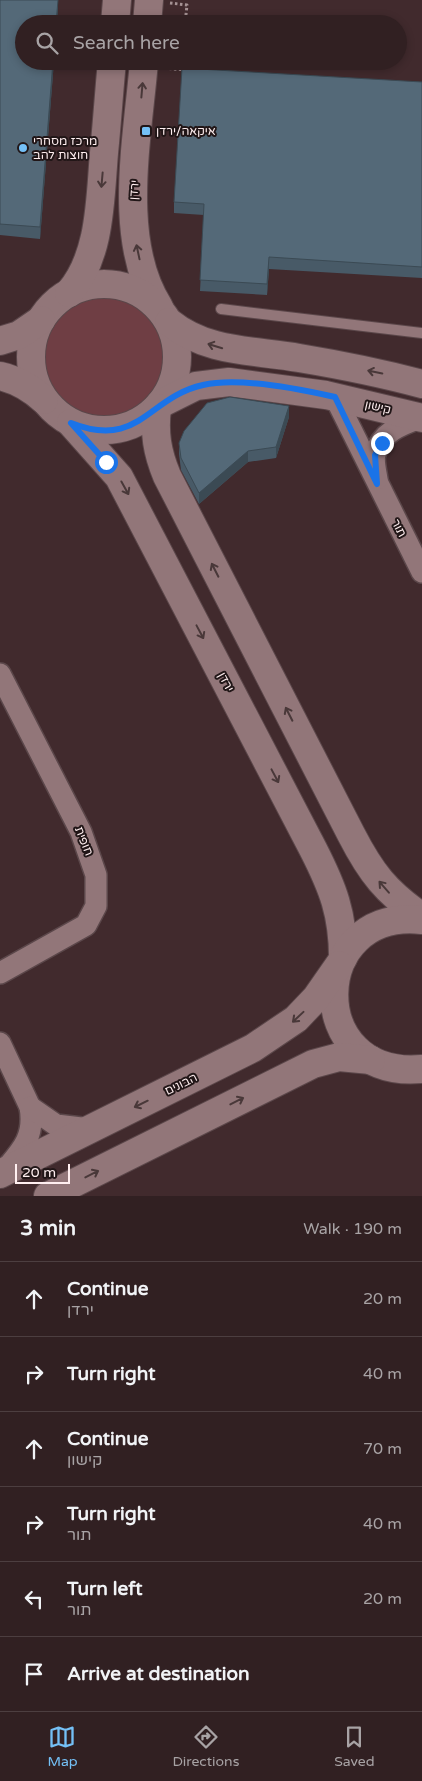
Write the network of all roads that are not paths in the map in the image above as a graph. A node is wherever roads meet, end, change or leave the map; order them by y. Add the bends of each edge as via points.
1 (117, 0) edge
2 (116, 15) edge
3 (111, 70) edge
4 (144, 70) edge
5 (69, 293) junction
6 (221, 309) dead end
7 (166, 318) junction
8 (41, 320) junction
9 (422, 333) edge
10 (0, 341) edge
11 (0, 376) edge
12 (422, 384) edge
13 (335, 397) junction
14 (46, 402) junction
15 (159, 406) junction
16 (421, 418) edge
17 (71, 423) junction
18 (377, 484) junction
19 (422, 572) edge
20 (0, 674) edge
21 (422, 919) edge
22 (341, 962) junction
23 (0, 973) edge
24 (0, 1043) edge
25 (372, 1060) junction
26 (422, 1069) edge
27 (30, 1107) junction
28 (90, 1129) junction
29 (1, 1173) edge
30 (48, 1196) edge

1 - 2 street
3 -> 5 street via 97,221 86,264
7 -> 4 street, ירדן via 144,275 134,221 133,197
5 - 7 street via 91,285 114,284 136,291 155,304
5 - 8 street via 53,304
6 - 9 lane
12 -> 7 street via 340,364 224,348 185,334
7 - 15 street via 176,343 178,365 172,386
8 - 10 street via 19,335
8 - 14 street via 32,340 30,362 35,383
11 - 14 street via 34,391
13 - 15 street, קישון via 220,382 189,389
13 - 16 street, קישון
13 - 18 street, תור
14 - 17 street
15 - 17 street via 138,422 117,430 94,430
21 -> 15 street via 396,900 367,864 167,476 159,457 154,430
16 - 18 street, תור via 388,432 375,455
17 -> 22 street, ירדן via 119,477 313,849 330,884 340,916 343,930
18 - 19 street, תור
20 - 23 street, חופית via 81,832 96,875 96,906 86,925
21 - 22 street, הבונים via 391,921 376,926 361,935
22 - 25 street via 333,992 339,1025 355,1048
22 -> 28 street, הבונים via 316,998 296,1019 260,1044
24 - 27 street
25 - 26 street via 391,1068
30 -> 25 street via 313,1064 339,1058
27 - 28 street via 56,1125
27 - 29 street via 32,1127 28,1139
28 - 29 street, הבונים

